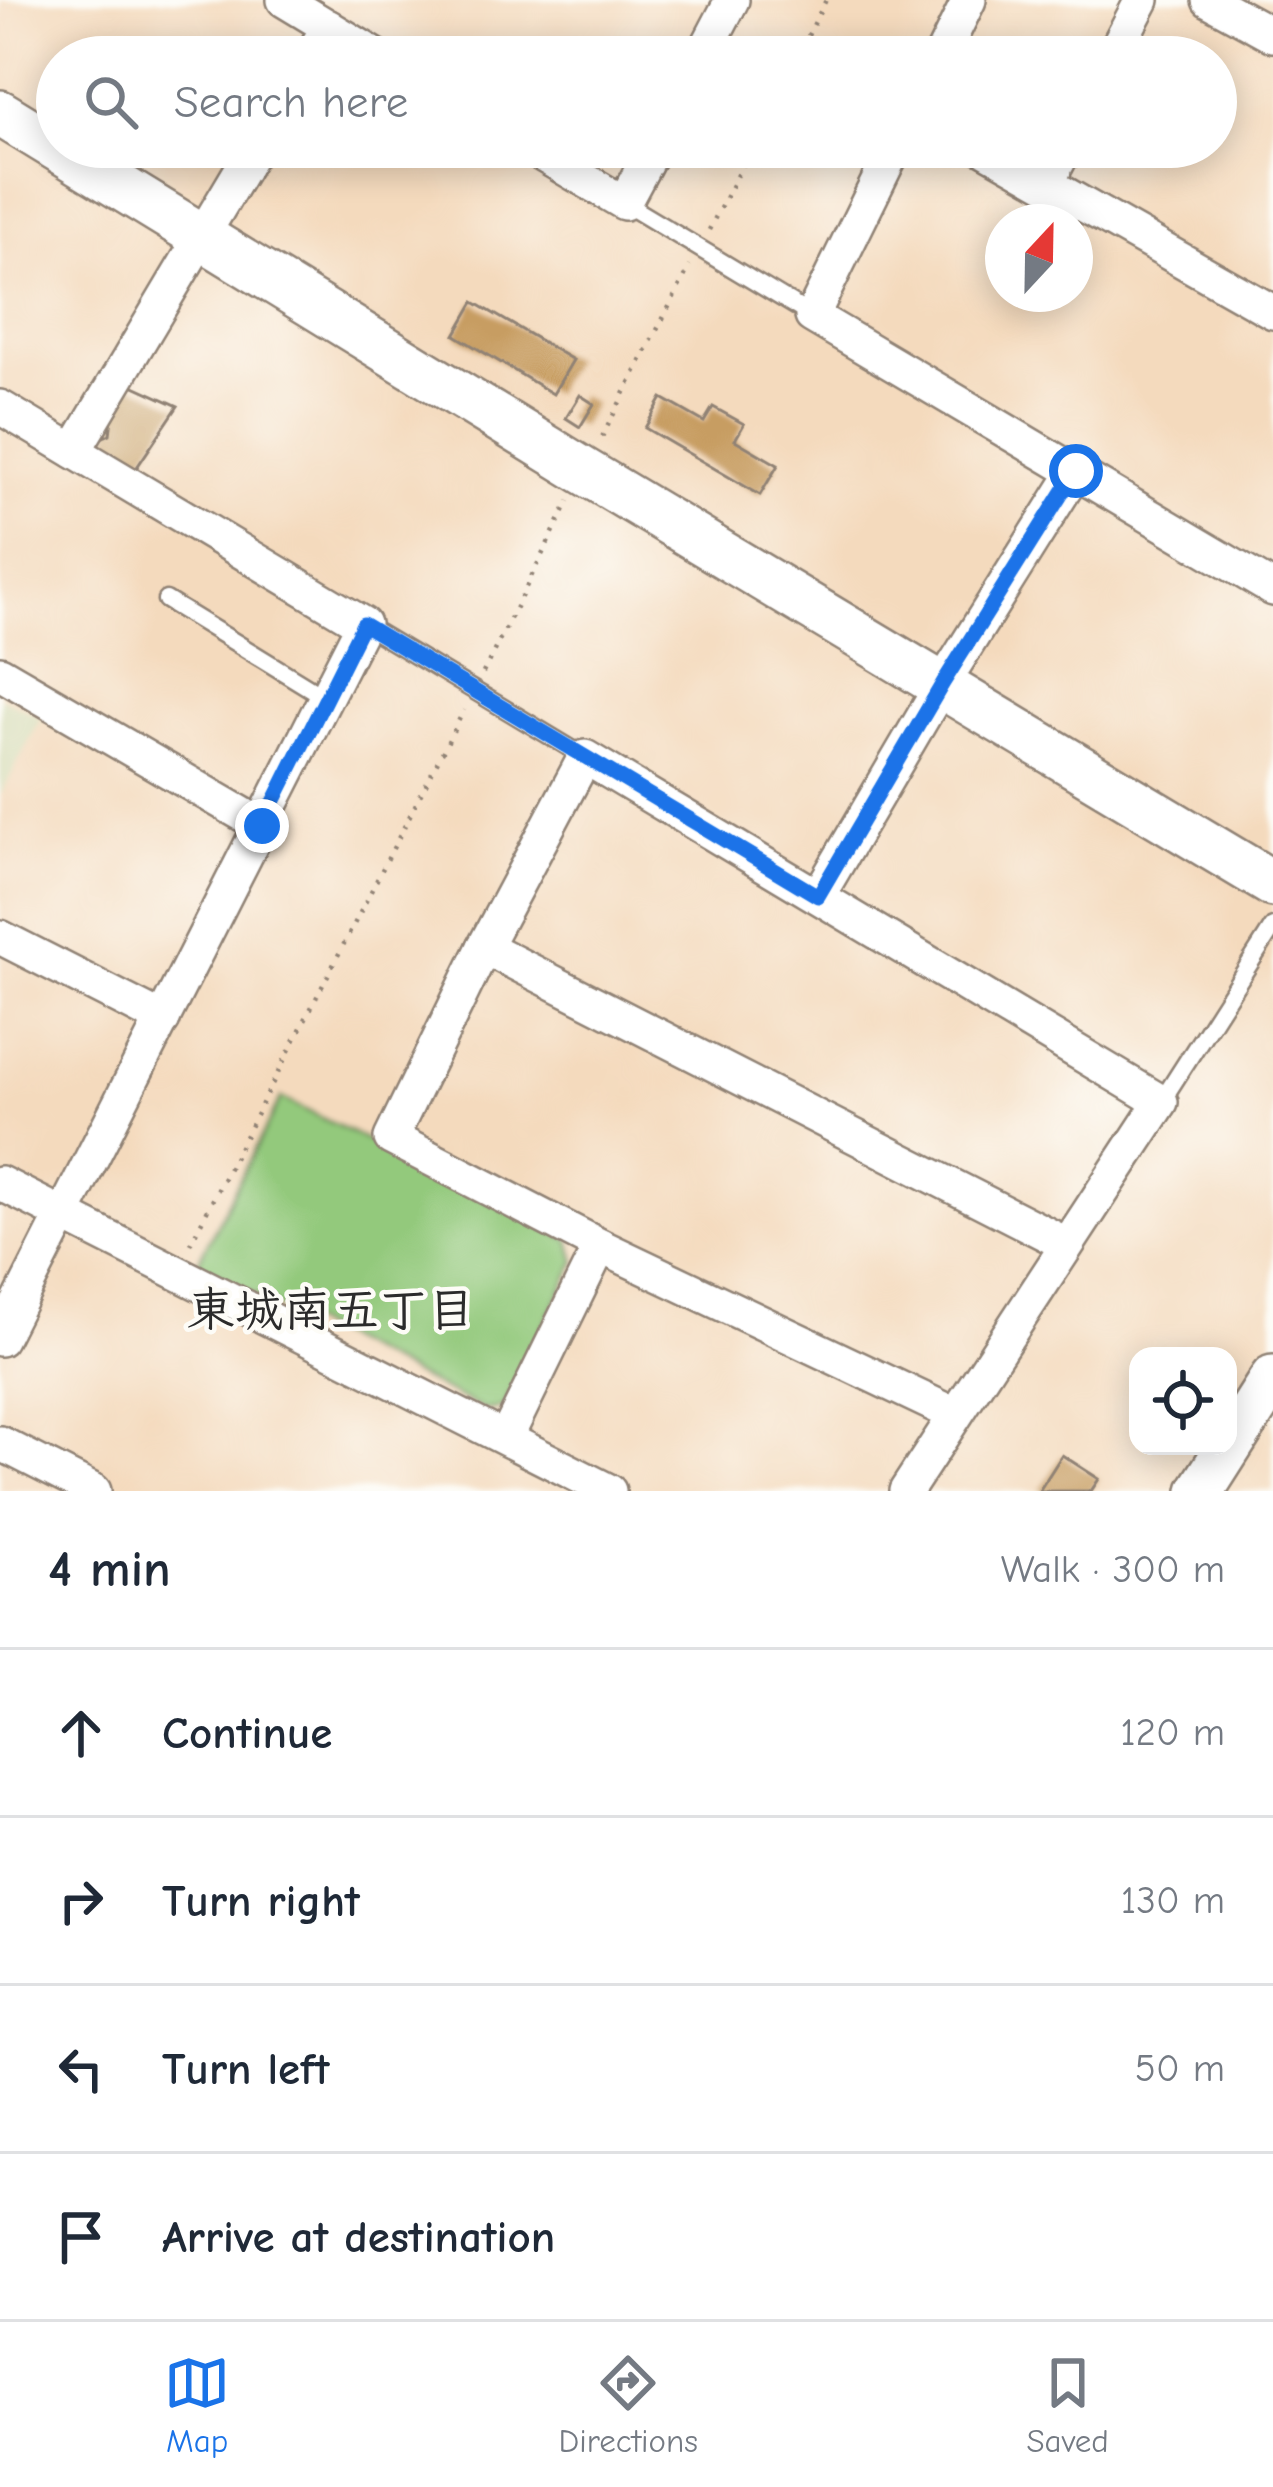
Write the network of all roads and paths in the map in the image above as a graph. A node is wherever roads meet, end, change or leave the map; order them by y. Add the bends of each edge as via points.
1 (284, 0) edge
2 (826, 0) edge
3 (969, 0) edge
4 (1142, 0) edge
5 (1209, 0) edge
6 (730, 1) edge
7 (328, 28) junction
8 (1273, 35) edge
9 (323, 36) edge
10 (342, 36) edge
11 (712, 36) edge
12 (808, 36) edge
13 (951, 36) edge
14 (1123, 36) edge
15 (0, 113) edge
16 (36, 135) edge
17 (89, 168) edge
18 (242, 168) edge
19 (565, 168) edge
20 (643, 168) edge
21 (886, 168) edge
22 (1020, 168) edge
23 (1055, 168) edge
24 (1047, 183) junction
25 (624, 203) junction
26 (200, 237) junction
27 (1273, 312) edge
28 (812, 316) junction
29 (0, 407) edge
30 (74, 451) junction
31 (1076, 471) junction
32 (1273, 589) edge
33 (166, 600) dead end
34 (363, 624) junction
35 (0, 673) edge
36 (943, 683) junction
37 (326, 698) junction
38 (585, 757) junction
39 (262, 826) junction
40 (1273, 884) edge
41 (818, 896) junction
42 (1273, 927) edge
43 (0, 937) edge
44 (484, 947) junction
45 (163, 1021) junction
46 (1161, 1102) junction
47 (0, 1183) edge
48 (62, 1215) junction
49 (1066, 1244) junction
50 (600, 1246) junction
51 (0, 1339) edge
52 (1267, 1400) edge
53 (954, 1414) junction
54 (506, 1438) junction
55 (0, 1443) edge
56 (94, 1491) edge
57 (609, 1491) edge
58 (906, 1491) edge
59 (1201, 1491) edge

1 - 7 street
2 - 12 path
3 - 13 street
4 - 14 street
5 - 8 street
6 - 11 street
7 - 9 street
7 - 10 street
15 - 16 street
17 - 26 street
18 - 26 street
19 - 25 street
20 - 25 street
21 - 28 street
22 - 24 street
23 - 24 street
24 - 27 street
25 - 28 lane
26 - 30 street
26 - 36 street
28 - 31 street
29 - 30 street
30 - 34 street
31 - 32 street
31 - 36 street
33 - 37 lane
34 - 37 street
34 - 38 lane
35 - 39 street
36 - 40 street
36 - 41 street
37 - 39 street
38 - 41 street
38 - 44 street
39 - 45 street
41 - 46 street
42 - 46 lane
43 - 45 street
44 - 49 street
44 - 50 street via 391,1138
45 - 48 street
46 - 49 street
47 - 48 street
48 - 51 street
48 - 54 street
49 - 53 street
50 - 53 street
50 - 54 street
52 - 59 street
53 - 58 street
54 - 57 street
55 - 56 street

